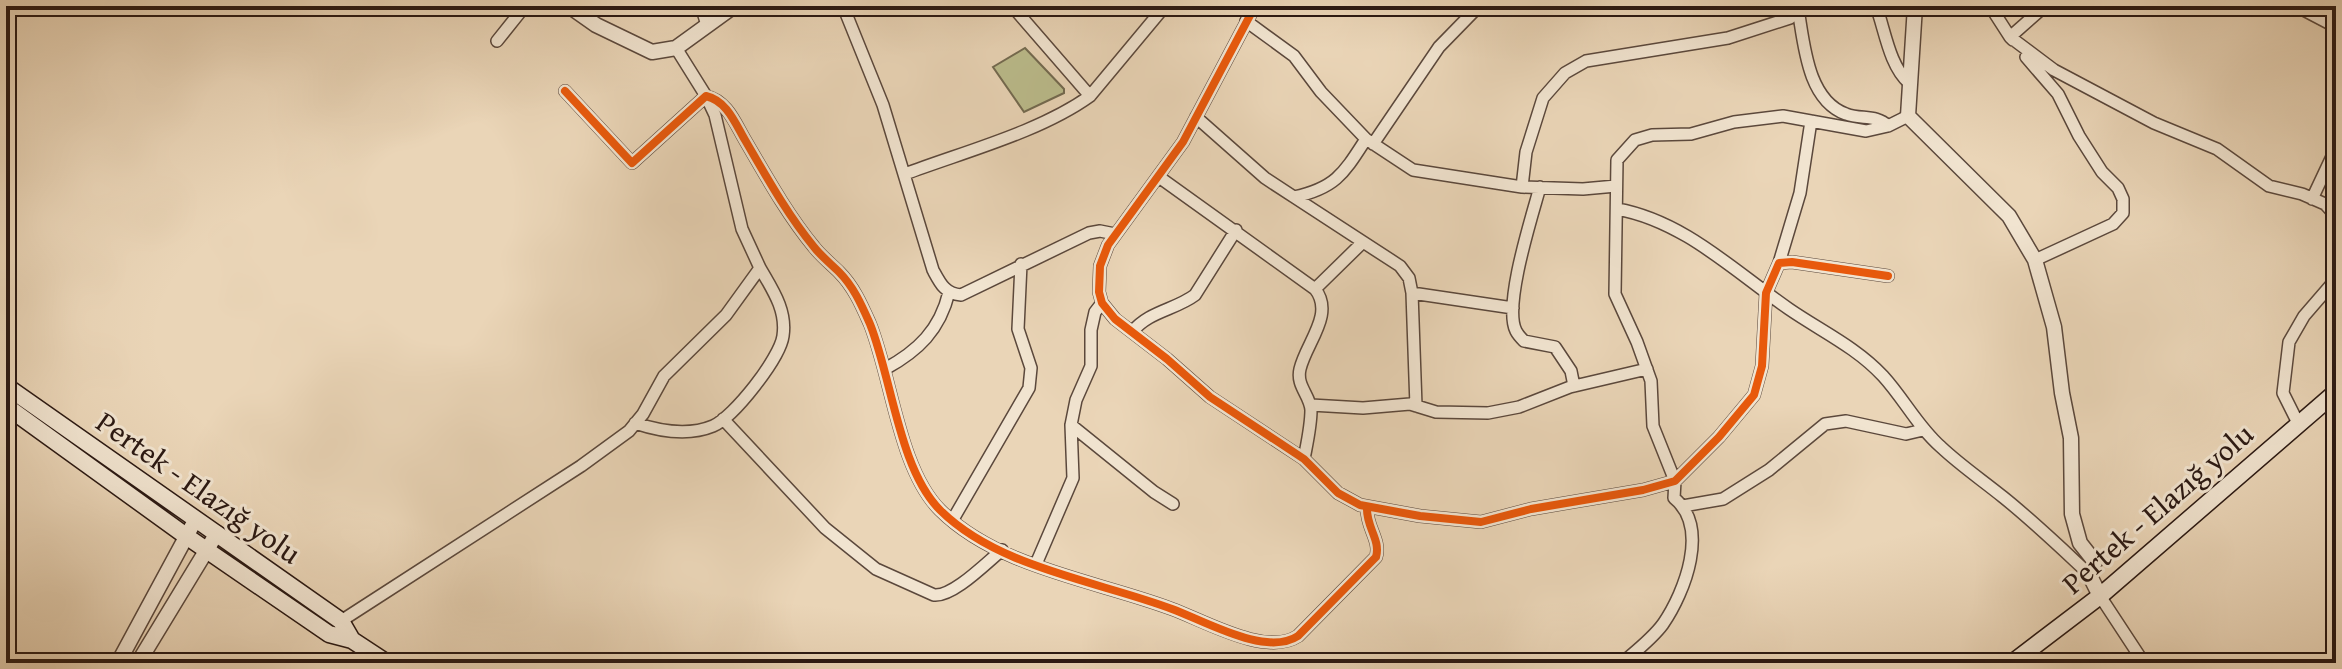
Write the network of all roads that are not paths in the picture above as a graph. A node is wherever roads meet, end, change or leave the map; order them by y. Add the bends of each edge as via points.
1 (525, 6) edge
2 (569, 6) edge
3 (701, 6) edge
4 (734, 6) edge
5 (843, 6) edge
6 (1165, 6) edge
7 (1255, 6) edge
8 (1479, 6) edge
9 (1876, 6) edge
10 (1915, 6) edge
11 (1990, 6) edge
12 (2045, 6) edge
13 (2296, 6) edge
14 (1017, 8) edge
15 (1798, 8) edge
16 (1246, 21) junction
17 (707, 25) junction
18 (2336, 27) edge
19 (2010, 37) junction
20 (497, 41) dead end
21 (676, 48) junction
22 (1909, 83) junction
23 (565, 91) dead end
24 (706, 96) junction
25 (1090, 96) junction
26 (1908, 116) junction
27 (1196, 117) junction
28 (1811, 121) junction
29 (1888, 126) junction
30 (1369, 141) junction
31 (2335, 151) edge
32 (905, 174) junction
33 (1159, 177) junction
34 (1616, 186) junction
35 (1522, 187) junction
36 (1540, 187) junction
37 (1294, 197) junction
38 (2312, 199) junction
39 (1617, 209) junction
40 (2336, 216) edge
41 (1236, 230) junction
42 (1115, 234) junction
43 (1363, 242) junction
44 (2035, 260) junction
45 (1779, 263) junction
46 (1021, 264) junction
47 (760, 268) junction
48 (1888, 276) dead end
49 (2336, 279) edge
50 (1315, 289) junction
51 (949, 292) junction
52 (1412, 293) junction
53 (1766, 293) junction
54 (1102, 303) junction
55 (1513, 308) junction
56 (1132, 332) junction
57 (885, 369) junction
58 (1647, 369) junction
59 (6, 386) edge
60 (1574, 386) junction
61 (2336, 392) edge
62 (1311, 405) junction
63 (6, 406) edge
64 (1416, 406) junction
65 (723, 419) junction
66 (635, 423) junction
67 (2298, 423) junction
68 (1071, 425) junction
69 (1923, 430) junction
70 (1304, 459) junction
71 (1675, 481) junction
72 (1173, 504) dead end
73 (1683, 506) junction
74 (1367, 508) junction
75 (195, 519) junction
76 (952, 521) junction
77 (217, 533) junction
78 (186, 536) junction
79 (206, 550) junction
80 (1002, 550) junction
81 (1036, 564) junction
82 (2089, 574) junction
83 (2100, 596) junction
84 (341, 621) junction
85 (352, 640) junction
86 (143, 660) edge
87 (118, 663) edge
88 (387, 663) edge
89 (1622, 663) edge
90 (2012, 663) edge
91 (2144, 663) edge

1 - 20 street
2 - 21 street via 652,52
3 - 17 street
4 - 17 street
5 - 32 street
6 - 25 street
7 - 16 street
8 - 30 street via 1439,47
9 - 22 street via 1893,59
10 - 22 street
11 - 19 street
12 - 19 street
13 - 18 street
14 - 25 street
15 - 29 street via 1809,65 1829,103 1846,114 1878,118
15 - 35 street via 1790,18 1728,38 1586,61 1565,73 1543,98 1526,152
16 - 27 street
16 - 30 street via 1294,56
17 - 21 street
19 - 38 street via 2054,70 2154,123 2217,149 2269,186
19 - 44 street via 2058,94 2079,136 2123,199 2123,213 2113,224
21 - 24 street
22 - 26 street
23 - 24 street via 632,163
24 - 47 street via 742,229
24 - 57 street via 725,106 788,212 853,289
25 - 32 street via 1053,117
26 - 29 street
26 - 44 street via 2009,216
27 - 33 street
27 - 37 street
28 - 29 street via 1866,131
28 - 34 street via 1783,116 1635,140 1617,160
28 - 45 street via 1800,193
30 - 35 street via 1413,170
30 - 37 street via 1341,175 1319,191
31 - 38 street
32 - 51 street via 933,270
33 - 41 street
33 - 42 street
34 - 36 street
34 - 39 street
35 - 36 street
36 - 55 street
37 - 43 street
38 - 40 street
39 - 53 street via 1669,225
39 - 58 street via 1615,294
41 - 50 street
41 - 56 street via 1195,295 1151,315
42 - 46 street via 1089,233
42 - 54 street via 1100,266
43 - 50 street
43 - 52 street via 1400,266
44 - 82 street via 2054,327 2071,438 2072,514 2080,543 2095,562
45 - 48 street
45 - 53 street
46 - 51 street via 961,295
46 - 76 street via 1018,329 1031,368 1029,388
47 - 65 street via 782,309 783,336 771,366
47 - 66 street via 726,315 664,376
49 - 67 street via 2289,342 2283,393
50 - 62 street via 1323,312 1299,371 1299,386
51 - 57 street via 927,338
52 - 55 street
52 - 64 street
53 - 69 street via 1868,361
53 - 71 street via 1762,366 1754,395
54 - 56 street
54 - 68 street via 1091,330 1091,366
55 - 60 street via 1514,329 1524,341 1555,347
56 - 70 street via 1225,409
57 - 76 street via 911,461 926,492
58 - 60 street
58 - 71 street via 1653,426
59 - 75 main road, Pertek - Elazığ yolu
60 - 64 street via 1488,413 1436,412
61 - 67 main road, Pertek - Elazığ yolu
62 - 64 street
62 - 70 street
63 - 78 main road, Pertek - Elazığ yolu
65 - 66 street via 713,427 661,432
65 - 80 street via 825,528 876,569 941,596
66 - 84 street via 581,466
67 - 83 main road, Pertek - Elazığ yolu
68 - 72 street
68 - 81 street via 1073,478
69 - 73 street via 1906,434 1846,421 1825,424 1723,499
69 - 82 street
70 - 74 street via 1338,493
71 - 73 street via 1674,498
71 - 74 street via 1481,522
73 - 89 street via 1692,538 1684,583 1663,623
74 - 81 street via 1378,545 1376,557 1298,636 1283,643 1231,633
75 - 77 main road, Pertek - Elazığ yolu
75 - 78 street
76 - 80 street
77 - 79 street
77 - 84 main road, Pertek - Elazığ yolu
78 - 79 main road, Pertek - Elazığ yolu
78 - 87 street
79 - 85 main road, Pertek - Elazığ yolu via 329,634
79 - 86 street
80 - 81 street
82 - 83 street
83 - 90 main road, Pertek - Elazığ yolu
83 - 91 street
84 - 85 main road, Pertek - Elazığ yolu
85 - 88 main road, Pertek - Elazığ yolu

